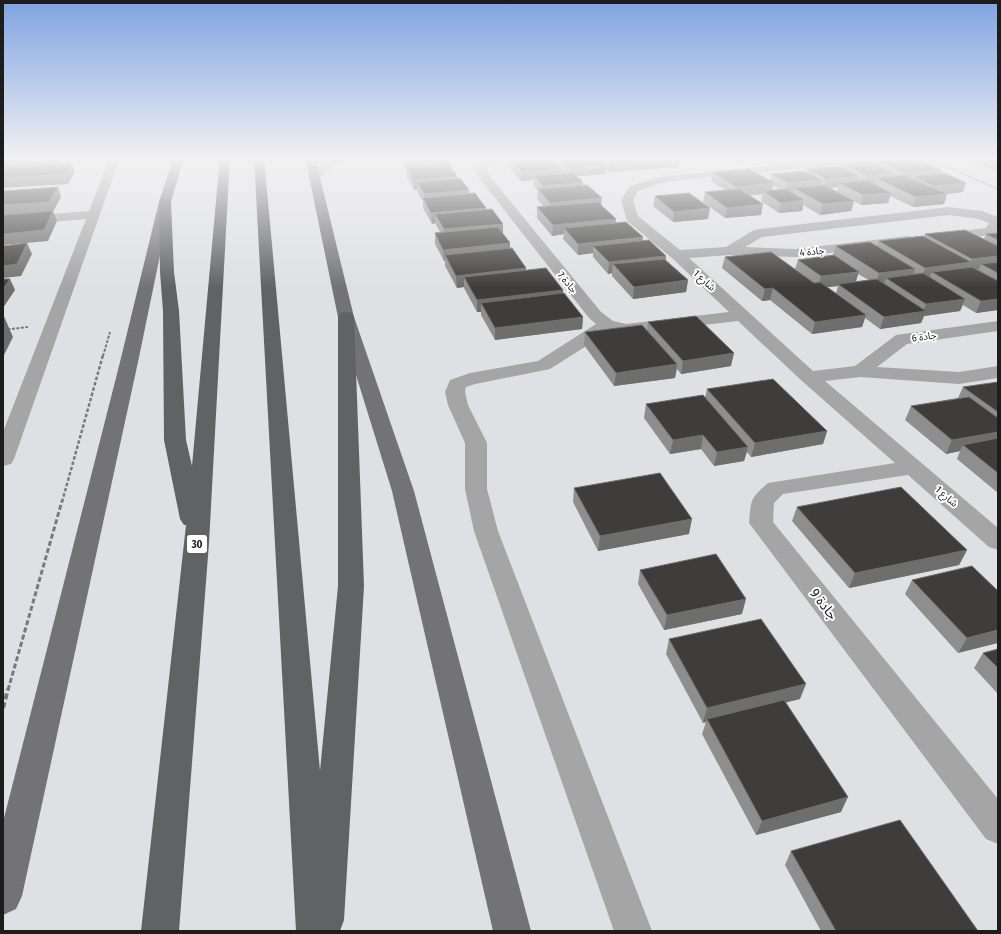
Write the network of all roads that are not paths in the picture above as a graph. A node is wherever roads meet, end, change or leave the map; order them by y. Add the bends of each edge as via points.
1 (100, 201) edge
2 (221, 201) edge
3 (262, 201) edge
4 (321, 201) edge
5 (503, 201) edge
6 (627, 201) edge
7 (165, 202) joint
8 (95, 214) junction
9 (3, 222) edge
10 (729, 251) junction
11 (677, 254) junction
12 (743, 315) junction
13 (346, 317) junction
14 (607, 325) junction
15 (998, 326) edge
16 (860, 371) junction
17 (998, 372) edge
18 (809, 377) junction
19 (3, 459) edge
20 (914, 467) junction
21 (998, 541) edge
22 (197, 543) junction
23 (998, 827) edge
24 (3, 896) edge
25 (160, 931) edge
26 (315, 931) edge
27 (324, 931) edge
28 (512, 931) edge
29 (633, 931) edge

1 - 8 street
2 - 22 highway, 30
3 - 26 highway
4 - 13 main road
5 - 14 street, جادة 7 via 595,316
6 - 11 street, شارع 1 via 632,218
7 - 22 highway via 175,440
7 - 24 main road
8 - 9 street
8 - 19 street
10 - 10 street, جادة 4 via 796,253 925,239 991,231 996,221 982,215 949,211 760,233
10 - 11 street, جادة 4
11 - 12 street, شارع 1
12 - 14 street, جادة 7 via 626,329
12 - 18 street, شارع 1
13 - 27 highway via 351,586
13 - 28 main road via 403,491
14 - 29 street via 544,365 470,379 457,384 455,392 458,405 476,443 476,489 486,530
15 - 16 street, جادة 6 via 902,339
16 - 17 street via 959,378
16 - 18 street
18 - 20 street, شارع 1
20 - 21 street, شارع 1
20 - 23 street, جادة 9 via 776,488 762,501 761,523
22 - 25 highway, 30

